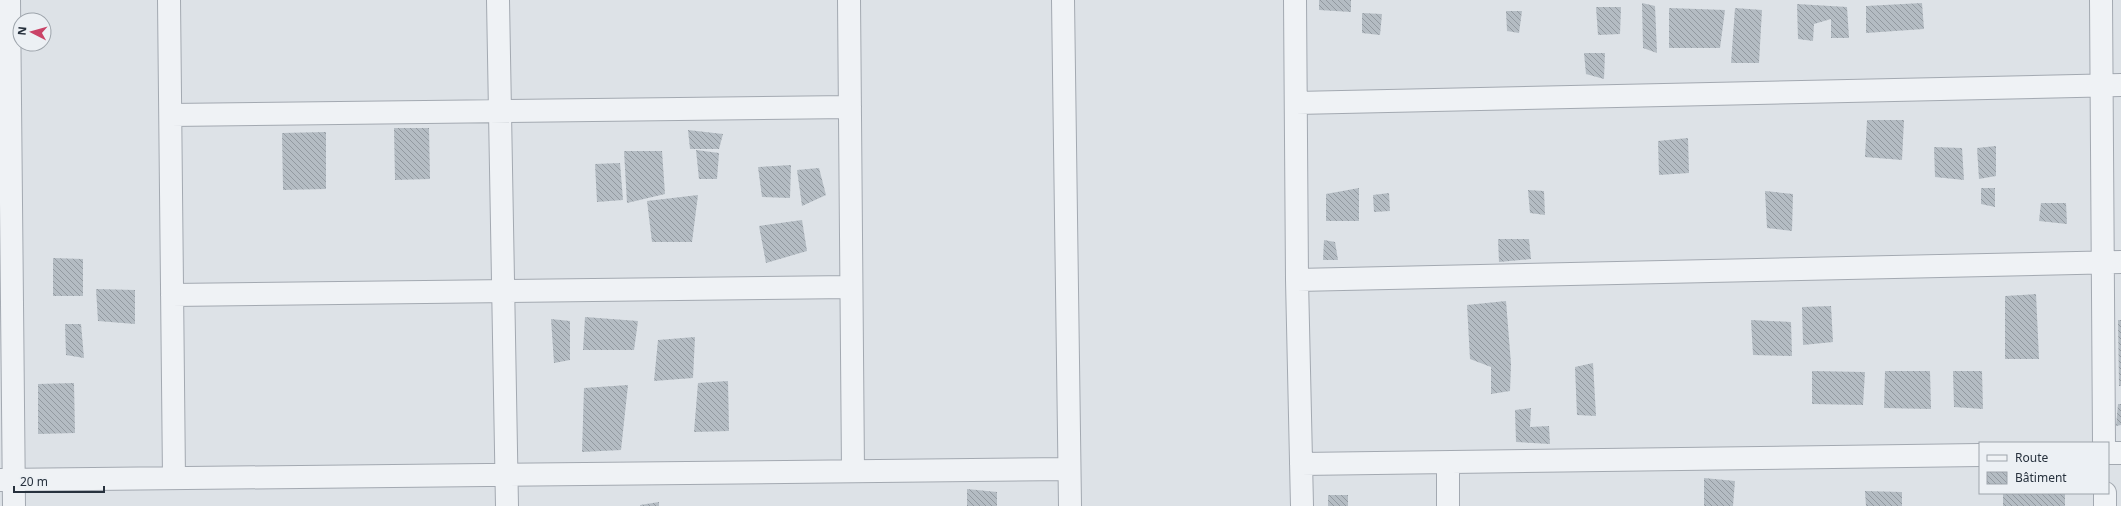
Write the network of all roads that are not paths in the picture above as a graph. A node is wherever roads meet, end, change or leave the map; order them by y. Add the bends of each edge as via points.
1 (9, 0) edge
2 (169, 0) edge
3 (498, 0) edge
4 (849, 0) edge
5 (1063, 0) edge
6 (1295, 0) edge
7 (2101, 0) edge
8 (2111, 85) edge
9 (1296, 103) junction
10 (850, 107) junction
11 (500, 111) junction
12 (5, 115) edge
13 (170, 115) junction
14 (2112, 262) edge
15 (1297, 280) junction
16 (852, 287) junction
17 (503, 291) junction
18 (172, 295) junction
19 (6, 299) edge
20 (2104, 442) edge
21 (2109, 453) edge
22 (2121, 453) edge
23 (1979, 455) edge
24 (1448, 463) junction
25 (1301, 464) junction
26 (1069, 469) junction
27 (853, 471) junction
28 (506, 475) junction
29 (174, 478) junction
30 (7, 480) edge
31 (2105, 494) edge
32 (14, 506) edge
33 (507, 506) edge
34 (1070, 506) edge
35 (1302, 506) edge
36 (1448, 506) edge
37 (2105, 506) edge

1 - 12 street
2 - 13 street
3 - 11 street
4 - 10 street
5 - 26 street
6 - 9 street
7 - 8 street
8 - 9 street
8 - 14 street
9 - 15 street
10 - 11 street
10 - 16 street
11 - 13 street
11 - 17 street
12 - 19 street
13 - 18 street
14 - 15 street
14 - 20 street
15 - 25 street
16 - 17 street
16 - 27 street
17 - 18 street
17 - 28 street
18 - 29 street
19 - 30 street
21 - 22 street
23 - 24 street
24 - 25 street
24 - 36 street
25 - 35 street
26 - 27 street
26 - 34 street
27 - 28 street
28 - 29 street
28 - 33 street
29 - 30 street
30 - 32 street
31 - 37 street

